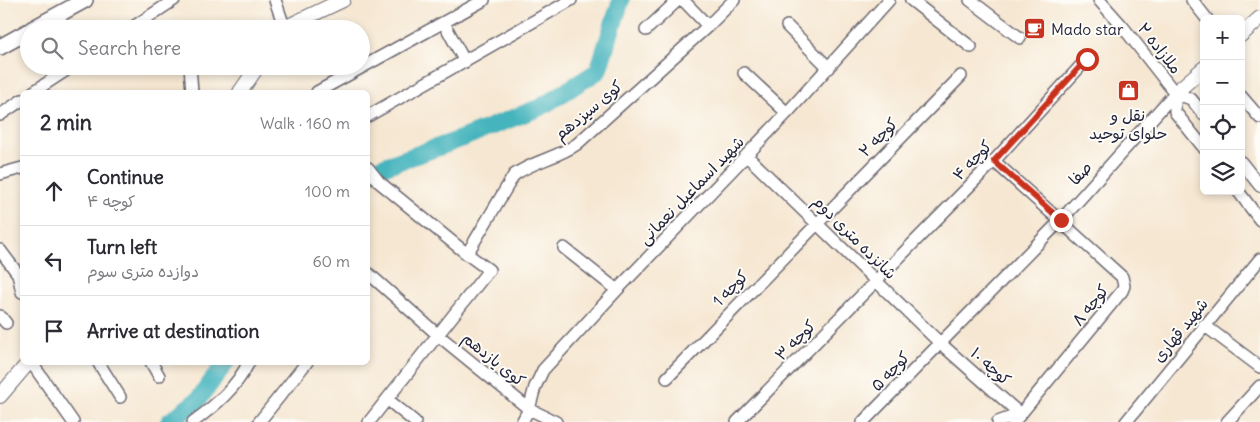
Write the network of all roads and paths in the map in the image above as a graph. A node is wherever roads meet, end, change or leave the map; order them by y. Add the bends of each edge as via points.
1 (174, 0) edge
2 (274, 0) edge
3 (343, 0) edge
4 (484, 0) edge
5 (572, 0) edge
6 (678, 0) edge
7 (684, 0) edge
8 (734, 0) edge
9 (889, 0) edge
10 (911, 0) edge
11 (970, 0) edge
12 (1099, 0) edge
13 (1192, 0) edge
14 (82, 1) edge
15 (1204, 15) edge
16 (1260, 18) edge
17 (48, 20) edge
18 (144, 20) edge
19 (281, 20) edge
20 (299, 20) edge
21 (444, 23) junction
22 (708, 26) junction
23 (787, 26) dead end
24 (646, 30) dead end
25 (1245, 31) edge
26 (20, 35) edge
27 (1020, 38) dead end
28 (1, 43) edge
29 (971, 47) dead end
30 (1087, 59) dead end
31 (465, 62) junction
32 (370, 63) edge
33 (829, 68) junction
34 (1200, 72) edge
35 (744, 73) dead end
36 (59, 75) edge
37 (191, 75) edge
38 (252, 75) edge
39 (348, 75) edge
40 (961, 76) dead end
41 (36, 90) edge
42 (192, 90) edge
43 (241, 90) edge
44 (321, 90) edge
45 (1175, 94) junction
46 (20, 101) edge
47 (1245, 101) edge
48 (1200, 110) edge
49 (786, 113) junction
50 (0, 115) edge
51 (370, 115) edge
52 (1260, 118) edge
53 (1200, 143) edge
54 (747, 156) junction
55 (994, 161) junction
56 (1245, 167) edge
57 (20, 169) edge
58 (0, 174) edge
59 (373, 184) edge
60 (1260, 186) edge
61 (1241, 195) edge
62 (1061, 220) junction
63 (1260, 220) edge
64 (817, 221) junction
65 (564, 248) dead end
66 (0, 250) edge
67 (467, 254) junction
68 (1260, 258) edge
69 (370, 279) edge
70 (876, 281) junction
71 (20, 283) edge
72 (616, 290) junction
73 (1204, 325) junction
74 (438, 335) junction
75 (940, 343) junction
76 (27, 365) edge
77 (32, 365) edge
78 (100, 365) edge
79 (153, 365) edge
80 (248, 365) edge
81 (305, 365) edge
82 (1260, 368) edge
83 (159, 376) dead end
84 (667, 378) dead end
85 (1260, 386) edge
86 (0, 396) edge
87 (120, 397) dead end
88 (387, 399) junction
89 (529, 409) junction
90 (1017, 418) edge
91 (73, 422) edge
92 (193, 422) edge
93 (259, 422) edge
94 (370, 422) edge
95 (415, 422) edge
96 (522, 422) edge
97 (556, 422) edge
98 (737, 422) edge
99 (863, 422) edge
100 (998, 422) edge
101 (1126, 422) edge
102 (1227, 422) edge

1 - 18 street
2 - 19 street
3 - 20 street
4 - 21 street
5 - 31 street
6 - 24 street
7 - 22 street
8 - 22 street, کوی سیزدهم
9 - 33 street, شهید اسماعیل نعمانی
10 - 29 street
11 - 27 street
12 - 45 street, ملازاده ۲
13 - 15 street
14 - 17 main road
16 - 25 street
21 - 31 street
21 - 32 street
22 - 67 street, کوی سیزدهم via 577,144 514,175
23 - 33 street
26 - 28 main road
30 - 55 street, کوچه ۴
31 - 51 street
33 - 49 street, شهید اسماعیل نعمانی
34 - 45 street, صفا
35 - 49 street
36 - 41 street
37 - 42 street
38 - 43 street
39 - 44 street
40 - 64 street, کوچه ۲
45 - 48 street via 1191,99
45 - 53 street via 1175,112
45 - 62 street, صفا
46 - 50 street
47 - 52 street
49 - 54 street, شهید اسماعیل نعمانی
54 - 64 street, شانزده متری دوم
54 - 72 street, شهید اسماعیل نعمانی
55 - 62 street
55 - 70 street, کوچه ۴
56 - 60 street
57 - 58 street
59 - 67 street
61 - 63 street
62 - 75 street, صفا
62 - 90 street, کوچه ۸ via 1122,277 1124,286
64 - 70 street, شانزده متری دوم
64 - 84 street, کوچه 1
65 - 72 street
66 - 71 street via 18,274
67 - 74 street via 489,270
68 - 73 street, شهید قهاری
69 - 74 street, کوی یازدهم
70 - 75 street, شانزده متری دوم
70 - 98 street, کوچه ۳
72 - 89 street, شهید اسماعیل نعمانی via 544,370
73 - 82 street
73 - 101 street, شهید قهاری
74 - 88 street
74 - 89 street, کوی یازدهم
75 - 90 street, کوچه ۱۰
75 - 99 street, کوچه ۵
76 - 86 street
77 - 91 street
78 - 87 street
79 - 83 street
80 - 92 street via 242,377 219,402
81 - 93 street
85 - 102 street
88 - 94 street
88 - 95 street
89 - 96 street, شهید اسماعیل نعمانی
89 - 97 street, کوی یازدهم
90 - 100 street

